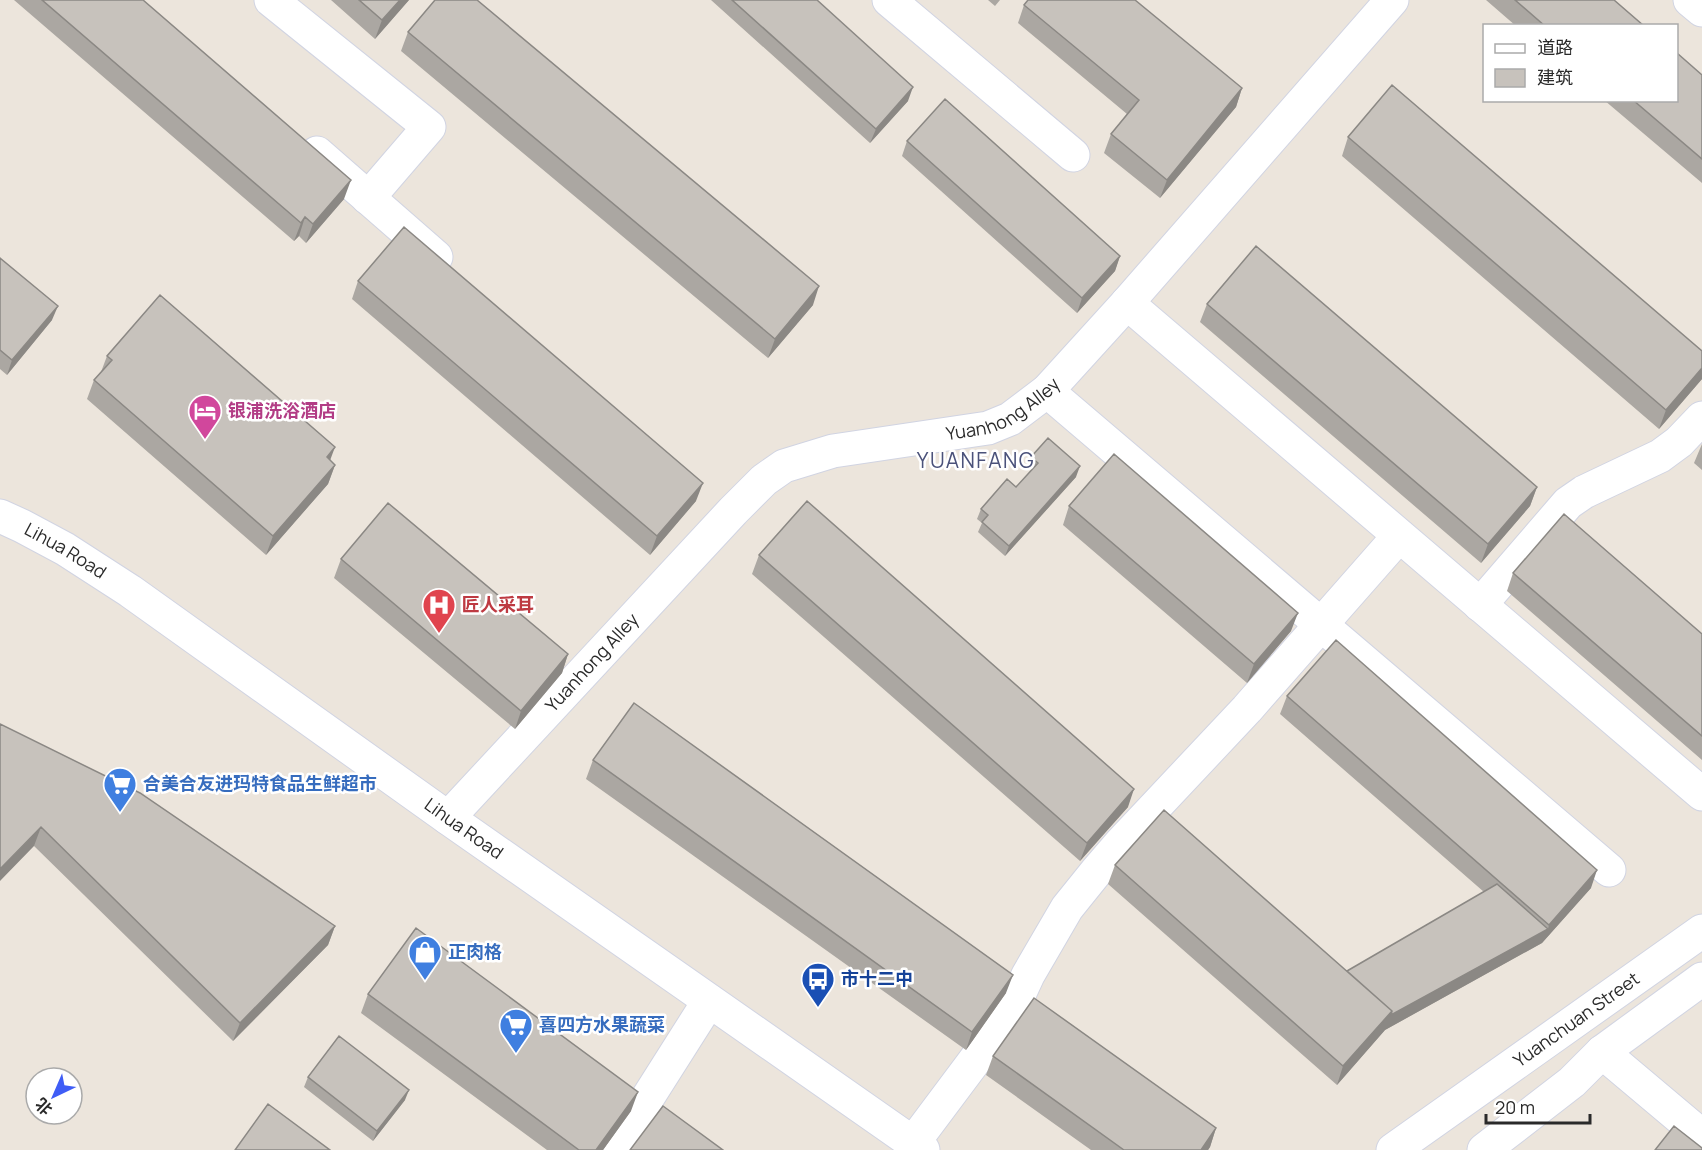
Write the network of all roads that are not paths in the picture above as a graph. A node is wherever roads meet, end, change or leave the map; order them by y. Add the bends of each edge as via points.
1 (271, 0) edge
2 (889, 0) edge
3 (1392, 0) edge
4 (1690, 0) edge
5 (1702, 10) edge
6 (299, 137) edge
7 (1073, 155) dead end
8 (368, 198) junction
9 (458, 277) edge
10 (1127, 303) junction
11 (1047, 391) junction
12 (1702, 417) edge
13 (0, 516) edge
14 (1399, 536) junction
15 (1480, 605) junction
16 (1321, 625) junction
17 (1702, 795) edge
18 (448, 818) junction
19 (1608, 870) dead end
20 (1702, 931) edge
21 (1702, 980) edge
22 (709, 1001) junction
23 (1602, 1052) junction
24 (1702, 1136) edge
25 (918, 1147) edge
26 (612, 1150) edge
27 (1393, 1150) edge
28 (1484, 1150) edge

1 - 8 street via 429,127
2 - 7 street
3 - 10 street, Yuanhong Alley
4 - 5 street
6 - 8 street
8 - 9 street
10 - 11 street, Yuanhong Alley
10 - 14 street
11 - 16 street
11 - 18 street, Yuanhong Alley via 1010,419 988,428 833,451 784,466 764,480
12 - 15 street via 1660,456 1568,503
13 - 18 street, Lihua Road via 65,549 130,591
14 - 15 street
14 - 16 street
15 - 17 street
16 - 19 street
16 - 25 street via 1121,843 1067,908 1011,1012
18 - 22 street, Lihua Road
20 - 27 street, Yuanchuan Street
21 - 23 street
22 - 25 street, Lihua Road
22 - 26 street
23 - 24 street
23 - 28 street via 1572,1082

